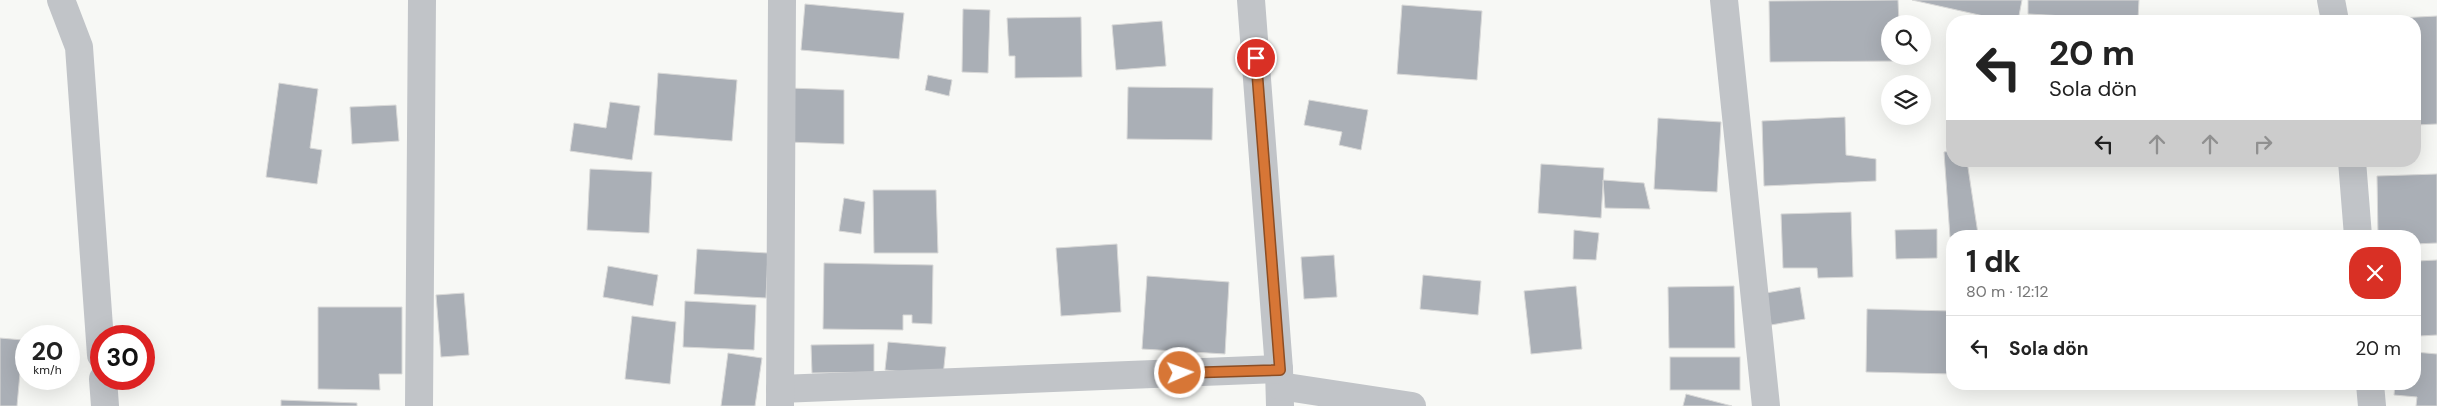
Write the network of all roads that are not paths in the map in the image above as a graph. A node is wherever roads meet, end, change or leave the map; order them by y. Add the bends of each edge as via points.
1 (61, 0) edge
2 (422, 0) edge
3 (782, 0) edge
4 (1251, 0) edge
5 (1724, 0) edge
6 (2331, 0) edge
7 (2333, 15) edge
8 (2352, 167) edge
9 (2358, 230) edge
10 (99, 325) edge
11 (1280, 387) edge
12 (104, 390) edge
13 (2371, 390) edge
14 (780, 398) edge
15 (105, 406) edge
16 (419, 406) edge
17 (1412, 406) edge
18 (1766, 406) edge
19 (2372, 406) edge

1 - 10 street via 78,47
2 - 16 street
3 - 14 street
4 - 11 street
5 - 18 street
6 - 7 street
8 - 9 street
11 - 14 street
11 - 17 street
12 - 15 street
13 - 19 street

